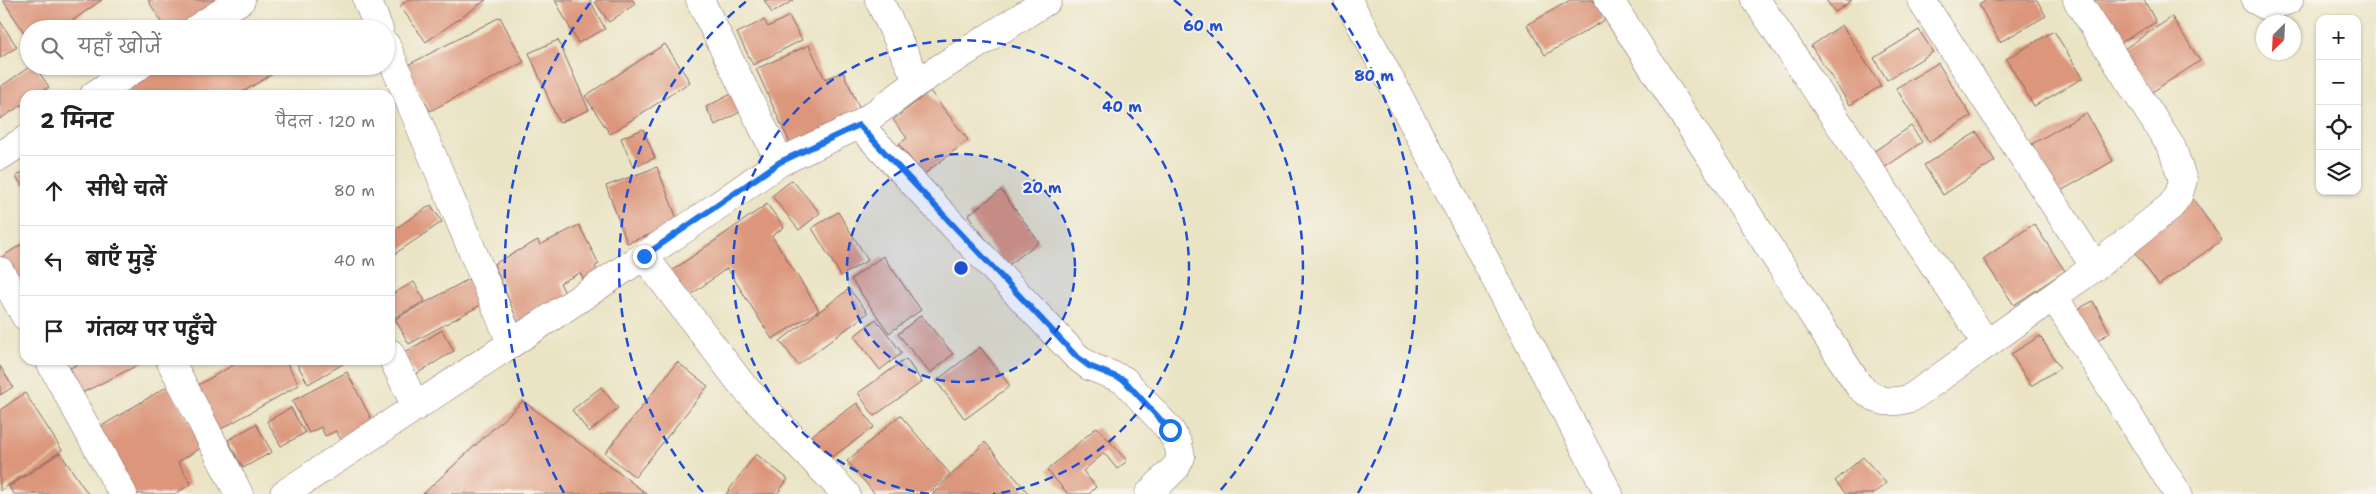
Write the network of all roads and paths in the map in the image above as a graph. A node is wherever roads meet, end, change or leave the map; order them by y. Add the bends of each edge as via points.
1 (241, 0) edge
2 (367, 0) edge
3 (700, 0) edge
4 (879, 0) edge
5 (1048, 0) edge
6 (1348, 0) edge
7 (1609, 0) edge
8 (1756, 0) edge
9 (1921, 0) edge
10 (2077, 0) edge
11 (2255, 0) edge
12 (2289, 0) edge
13 (210, 20) edge
14 (375, 20) edge
15 (395, 66) edge
16 (125, 75) edge
17 (918, 82) junction
18 (102, 90) edge
19 (859, 125) junction
20 (20, 143) edge
21 (0, 156) edge
22 (780, 162) junction
23 (644, 256) junction
24 (2095, 267) junction
25 (0, 271) edge
26 (2054, 297) junction
27 (20, 307) edge
28 (511, 343) junction
29 (1987, 344) junction
30 (395, 363) edge
31 (52, 365) edge
32 (173, 365) edge
33 (416, 407) junction
34 (123, 494) edge
35 (239, 494) edge
36 (284, 494) edge
37 (846, 494) edge
38 (1149, 494) edge
39 (1609, 494) edge
40 (2178, 494) edge

1 - 13 street
2 - 14 street
3 - 22 street
4 - 17 street
5 - 17 street
6 - 39 street
7 - 29 street via 1859,386 1876,400 1893,403 1911,398
8 - 29 street
9 - 24 street
10 - 24 street via 2172,148 2183,180 2171,206
11 - 12 street via 2268,7
15 - 28 street
16 - 18 street
17 - 19 street
19 - 22 street
19 - 38 street via 1076,356 1089,366 1124,380 1170,430 1181,457 1172,472
20 - 21 street
22 - 23 street
23 - 28 street
23 - 37 street via 742,386
24 - 26 street
25 - 27 street
26 - 29 street
26 - 40 street
28 - 33 street
30 - 33 street
31 - 34 street
32 - 35 street
33 - 36 street

